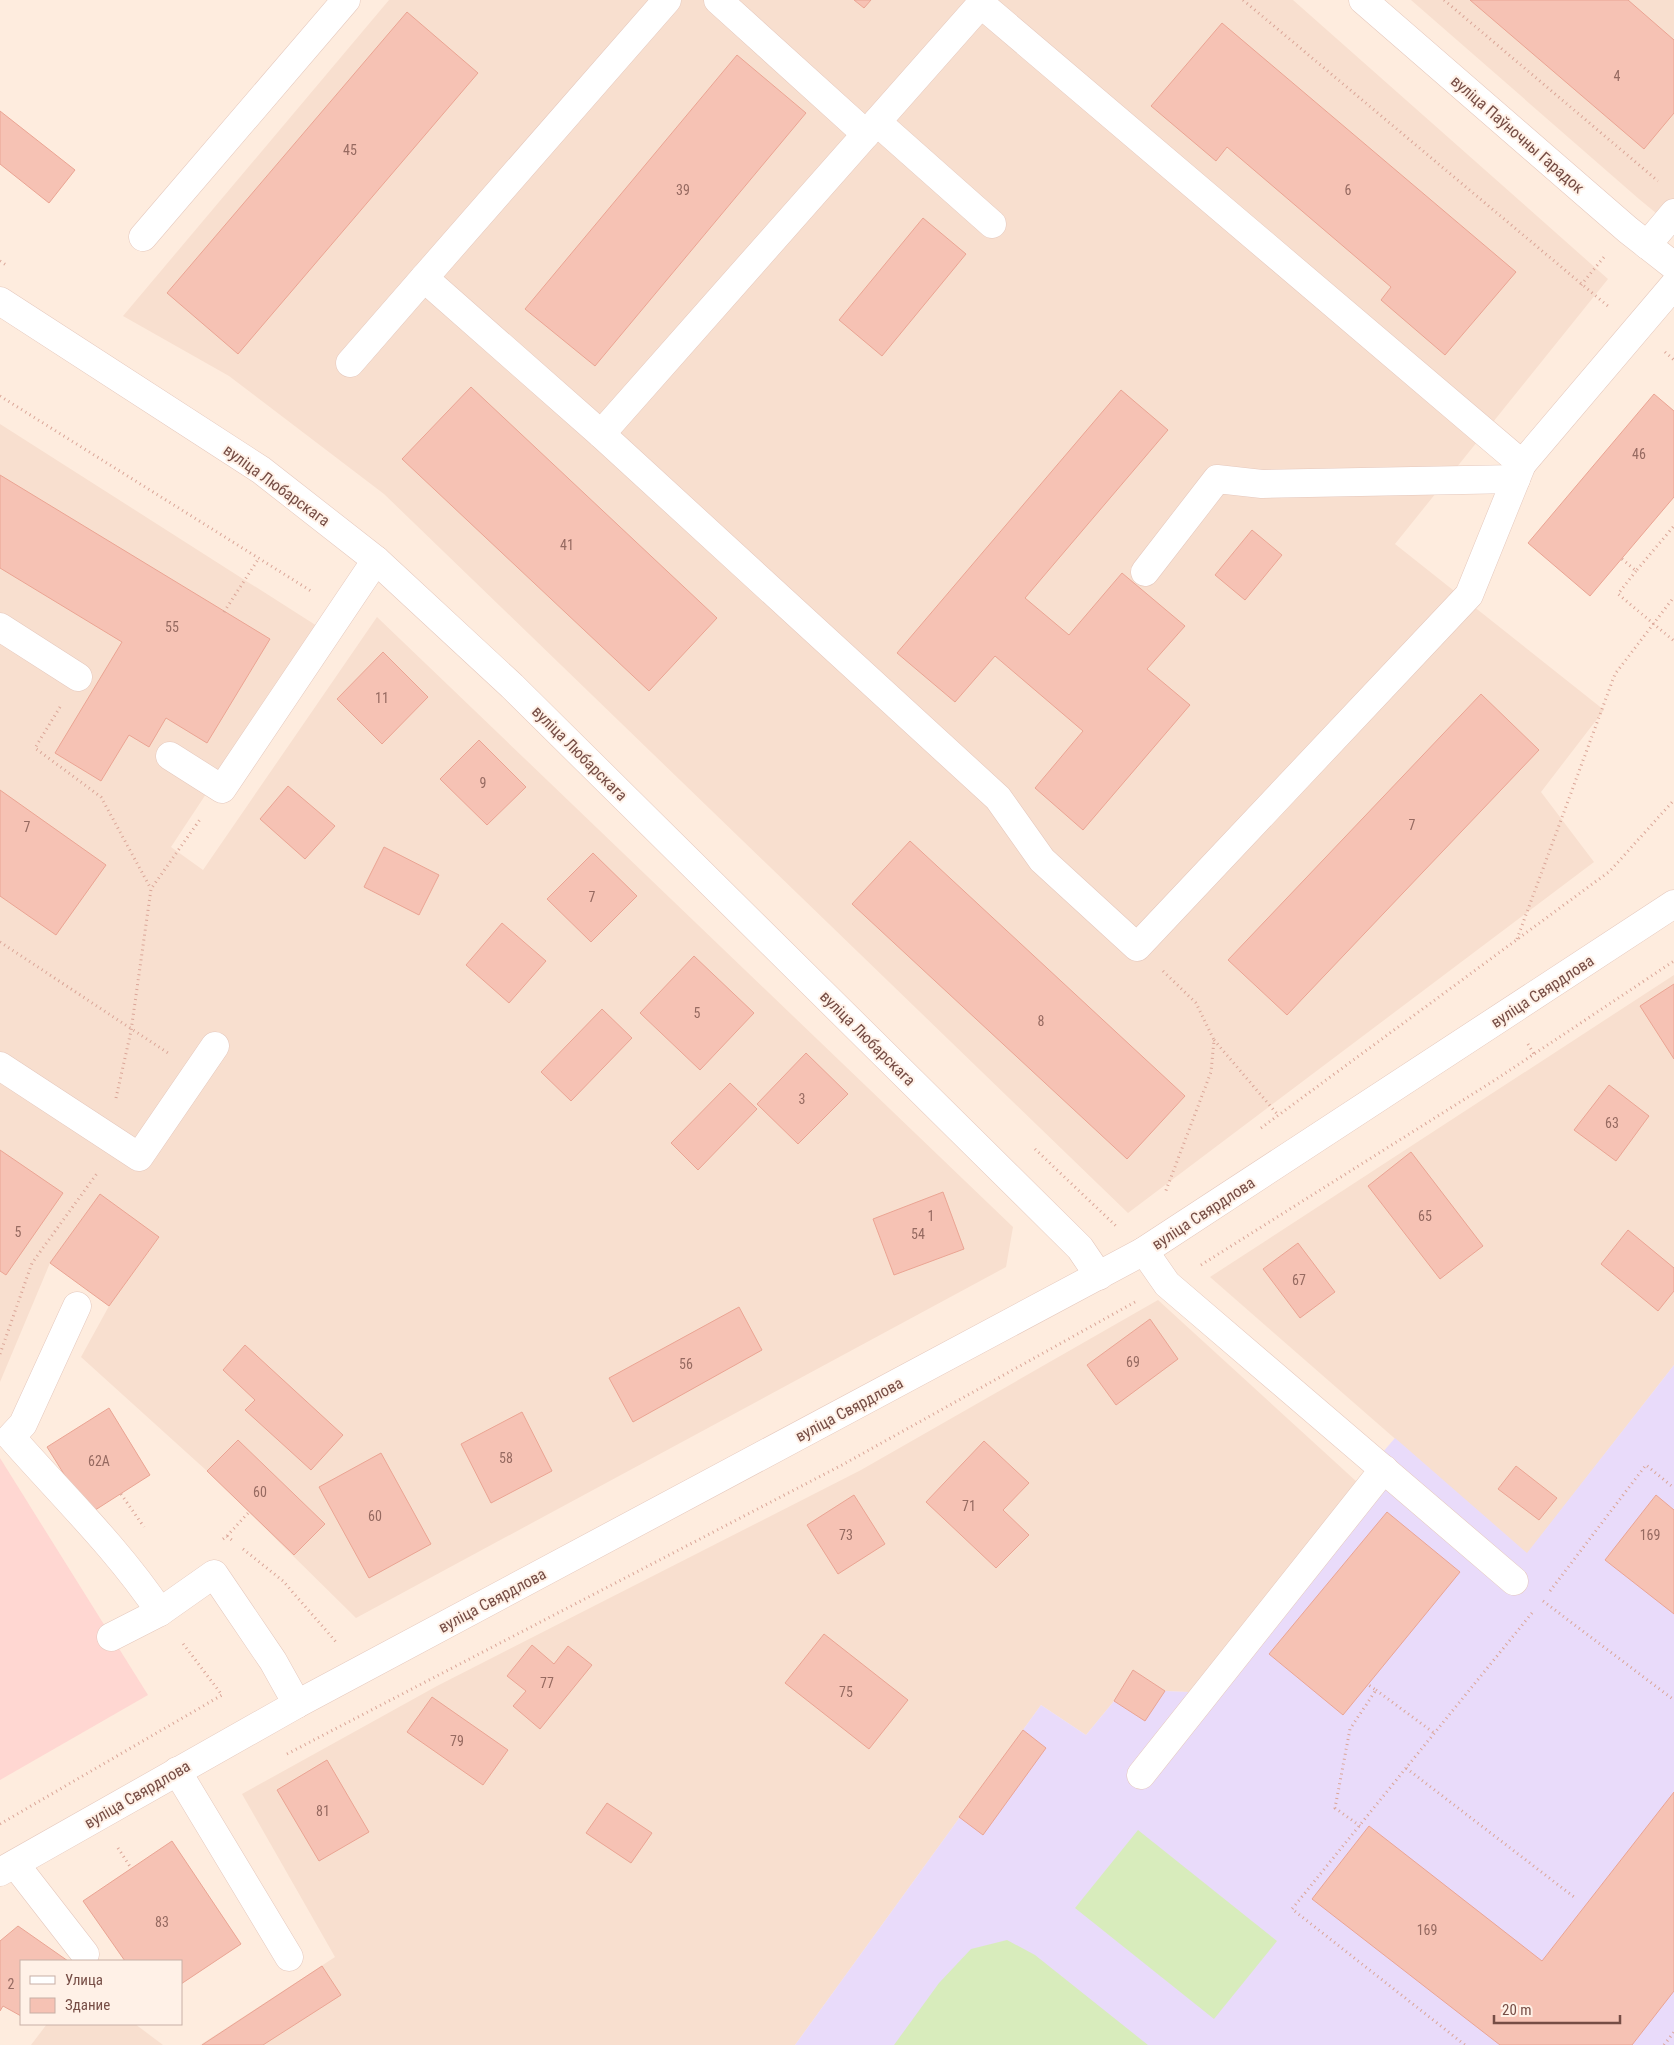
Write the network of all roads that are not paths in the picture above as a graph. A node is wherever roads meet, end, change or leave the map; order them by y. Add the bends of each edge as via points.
1 (346, 0) edge
2 (667, 0) edge
3 (718, 0) edge
4 (1363, 0) edge
5 (871, 128) junction
6 (1674, 213) edge
7 (992, 224) dead end
8 (143, 237) dead end
9 (1647, 244) junction
10 (1674, 266) edge
11 (424, 278) junction
12 (1674, 285) edge
13 (0, 301) edge
14 (350, 363) dead end
15 (601, 434) junction
16 (1519, 472) junction
17 (376, 560) junction
18 (1145, 572) dead end
19 (0, 627) edge
20 (78, 677) road end
21 (170, 756) dead end
22 (1674, 904) edge
23 (215, 1046) dead end
24 (0, 1066) edge
25 (1144, 1251) junction
26 (1099, 1276) junction
27 (77, 1306) dead end
28 (1384, 1470) junction
29 (1514, 1581) dead end
30 (160, 1612) junction
31 (111, 1637) dead end
32 (297, 1704) junction
33 (178, 1771) junction
34 (1141, 1775) dead end
35 (8, 1868) edge
36 (85, 1954) dead end
37 (288, 1957) dead end

1 - 8 street
2 - 11 street
3 - 5 street
4 - 9 street, вуліца Паўночны Гарадок
5 - 7 street
5 - 15 street
5 - 16 street via 981,4
6 - 9 street
9 - 10 street, вуліца Паўночны Гарадок
11 - 14 street
11 - 15 street
12 - 16 street
13 - 17 street, вуліца Любарскага via 261,470
15 - 16 street via 998,798 1042,860 1137,947 1469,594
16 - 18 street via 1262,484 1217,479
17 - 21 street via 222,789
17 - 26 street, вуліца Любарскага via 540,714 1080,1248
19 - 20 street
22 - 25 street, вуліца Свярдлова
23 - 24 street via 139,1157
25 - 26 street, вуліца Свярдлова
25 - 28 street via 1168,1284
26 - 32 street, вуліца Свярдлова
27 - 30 street via 23,1424 11,1437 98,1534
28 - 29 street
28 - 34 street
30 - 31 street
30 - 32 street via 214,1574 273,1661
32 - 33 street, вуліца Свярдлова
33 - 35 street, вуліца Свярдлова
33 - 37 street
35 - 36 street

